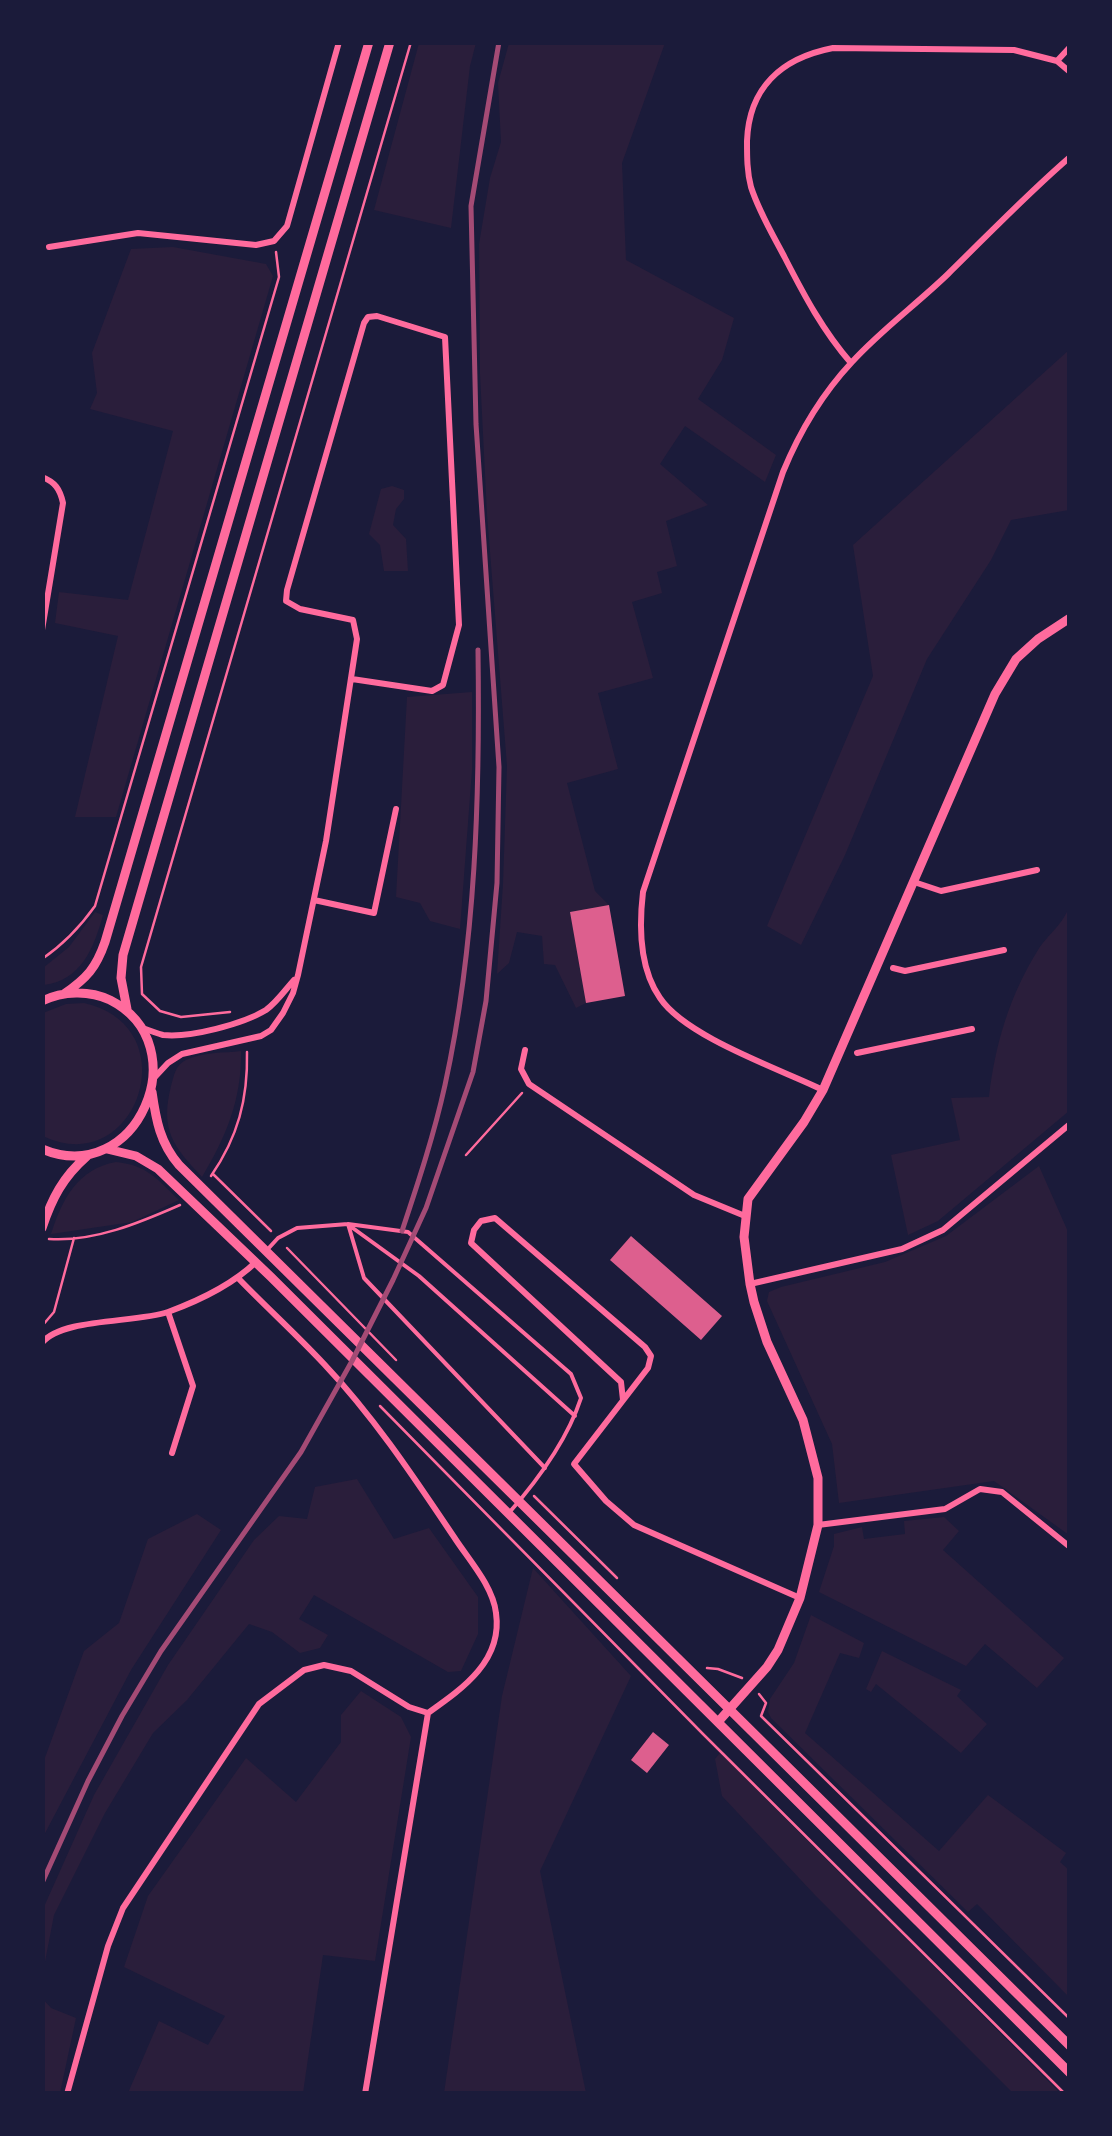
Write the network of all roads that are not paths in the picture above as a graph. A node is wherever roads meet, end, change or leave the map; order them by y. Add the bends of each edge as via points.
1 (340, 42) edge
2 (369, 42) edge
3 (390, 42) edge
4 (1070, 47) edge
5 (1058, 61) junction
6 (1070, 72) edge
7 (1070, 157) edge
8 (49, 247) dead end
9 (851, 363) junction
10 (42, 477) edge
11 (1070, 618) edge
12 (42, 630) edge
13 (352, 679) junction
14 (396, 809) dead end
15 (1037, 870) dead end
16 (914, 882) junction
17 (314, 900) junction
18 (1004, 950) dead end
19 (893, 968) dead end
20 (298, 975) junction
21 (64, 994) junction
22 (42, 1000) edge
23 (127, 1010) junction
24 (140, 1027) junction
25 (972, 1029) dead end
26 (526, 1050) dead end
27 (856, 1053) dead end
28 (154, 1078) junction
29 (823, 1090) junction
30 (152, 1092) junction
31 (1070, 1124) edge
32 (107, 1148) junction
33 (42, 1149) edge
34 (89, 1154) junction
35 (745, 1216) junction
36 (348, 1224) junction
37 (42, 1228) edge
38 (267, 1250) junction
39 (256, 1262) junction
40 (238, 1278) junction
41 (750, 1284) junction
42 (168, 1312) junction
43 (45, 1339) edge
44 (624, 1400) junction
45 (575, 1416) junction
46 (172, 1454) dead end
47 (545, 1468) junction
48 (519, 1502) junction
49 (508, 1514) junction
50 (818, 1526) junction
51 (1070, 1546) edge
52 (800, 1598) junction
53 (729, 1710) junction
54 (428, 1714) junction
55 (718, 1722) junction
56 (1070, 2046) edge
57 (1070, 2073) edge
58 (67, 2094) edge
59 (365, 2094) edge

1 - 8 street via 286,226 274,241 256,245 138,233
2 - 21 main road via 105,942 93,969
3 - 23 main road via 126,941 121,978
4 - 5 street
5 - 6 street
5 - 9 street via 1014,50 833,48 805,54 766,81 747,136 752,188 800,288
7 - 9 street
9 - 29 street via 783,472 644,892 640,924 647,971 660,999 680,1019
10 - 12 street via 60,490 63,503
11 - 16 main road via 1016,658
13 - 13 street via 432,691 443,684 459,625 445,337 378,316 364,323 286,590 286,601 300,610 353,620
13 - 17 street
14 - 17 street via 374,912
15 - 16 street via 940,891
16 - 29 main road
17 - 20 street
18 - 19 street
20 - 24 street via 275,1002 239,1022 180,1035
20 - 28 street via 271,1030 182,1054
21 - 22 main road
21 - 23 main road via 103,996
23 - 24 main road
24 - 28 main road
25 - 27 street
26 - 35 street via 521,1069 530,1084 694,1195
28 - 30 main road
29 - 35 main road via 748,1199
30 - 32 main road via 131,1129
30 - 38 main road via 170,1155
31 - 41 street via 943,1230 902,1249
32 - 34 main road
32 - 39 main road via 158,1168
33 - 34 main road
34 - 37 main road via 64,1177
35 - 41 main road
36 - 38 lane via 297,1228
36 - 45 lane via 419,1276
36 - 45 lane via 408,1232 571,1374 581,1398
36 - 47 lane via 364,1278
38 - 39 main road
38 - 48 main road
39 - 40 street
39 - 49 main road
40 - 42 street
40 - 54 street via 324,1363 396,1451 490,1594 496,1613 489,1658
41 - 50 main road via 807,1434 818,1478
42 - 43 street via 64,1328
42 - 46 street via 193,1386
44 - 44 street via 648,1368 645,1347 495,1218 481,1220 471,1243 621,1382
44 - 52 street via 574,1464 606,1501 634,1525
45 - 47 lane
47 - 48 lane
48 - 49 lane
48 - 53 main road
49 - 55 main road
50 - 51 street via 945,1509 980,1489 1002,1492
50 - 52 main road
52 - 53 main road via 778,1650
53 - 55 main road
53 - 56 main road
54 - 58 street via 351,1671 324,1665 304,1670 258,1704 123,1908
54 - 59 street
55 - 57 main road

